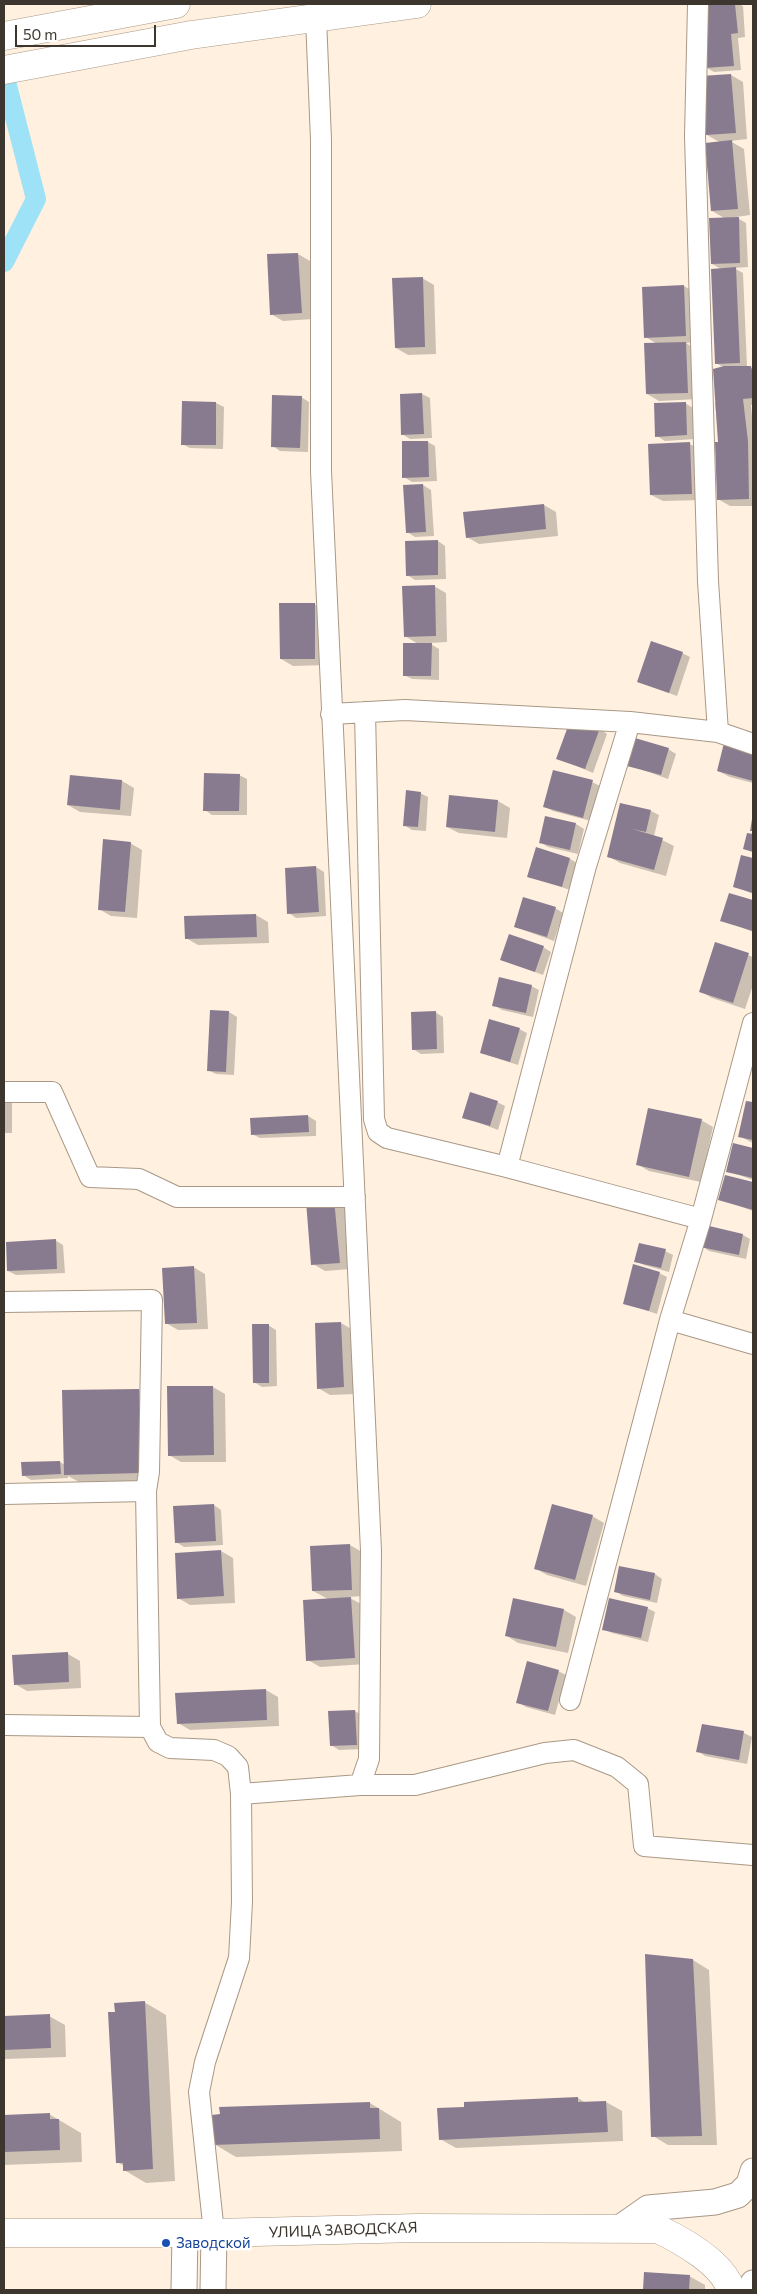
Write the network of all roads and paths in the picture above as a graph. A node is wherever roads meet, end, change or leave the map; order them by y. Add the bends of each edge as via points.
1 (176, 4) edge
2 (417, 4) edge
3 (698, 4) edge
4 (316, 18) junction
5 (4, 36) edge
6 (4, 70) edge
7 (365, 712) junction
8 (331, 714) junction
9 (630, 722) junction
10 (718, 732) junction
11 (753, 744) edge
12 (753, 1023) edge
13 (4, 1092) edge
14 (506, 1167) junction
15 (355, 1198) junction
16 (701, 1219) junction
17 (4, 1302) edge
18 (670, 1320) junction
19 (753, 1344) edge
20 (146, 1491) junction
21 (4, 1494) edge
22 (570, 1700) dead end
23 (4, 1725) edge
24 (150, 1727) junction
25 (360, 1785) junction
26 (241, 1794) junction
27 (753, 1855) edge
28 (753, 2171) edge
29 (621, 2227) junction
30 (4, 2233) edge
31 (185, 2233) junction
32 (214, 2234) junction
33 (753, 2283) edge
34 (184, 2290) edge
35 (213, 2290) edge
36 (731, 2290) edge
37 (753, 2290) edge

1 - 5 main road
2 - 4 main road
3 - 10 street via 696,146 708,580
4 - 6 main road via 191,35
4 - 8 street via 321,140 321,471
7 - 8 street
7 - 9 street via 405,710
7 - 14 street via 374,1119 378,1132 387,1138
8 - 15 street
9 - 10 street
9 - 14 street via 586,866
10 - 11 street
12 - 16 street
13 - 15 street via 52,1092 90,1177 139,1179 177,1198
14 - 16 street
15 - 25 street via 371,1551 369,1759
16 - 18 street
17 - 20 street via 152,1300
18 - 19 street
18 - 22 street
20 - 21 street
20 - 24 street
23 - 24 street
24 - 26 street via 158,1742 170,1748 214,1750 228,1756 238,1767
25 - 26 street
25 - 27 street via 416,1784 545,1753 574,1750 617,1767 638,1784 644,1846
26 - 32 street via 239,1958 205,2062 199,2092
28 - 29 street via 749,2184 738,2196 714,2202 648,2208
29 - 32 main road, УЛИЦА ЗАВОДСКАЯ
29 - 36 main road, УЛИЦА ЗАВОДСКАЯ via 658,2228 684,2241 707,2259
30 - 31 main road, УЛИЦА ЗАВОДСКАЯ
31 - 32 main road, УЛИЦА ЗАВОДСКАЯ
31 - 34 street
32 - 35 street
33 - 37 street

